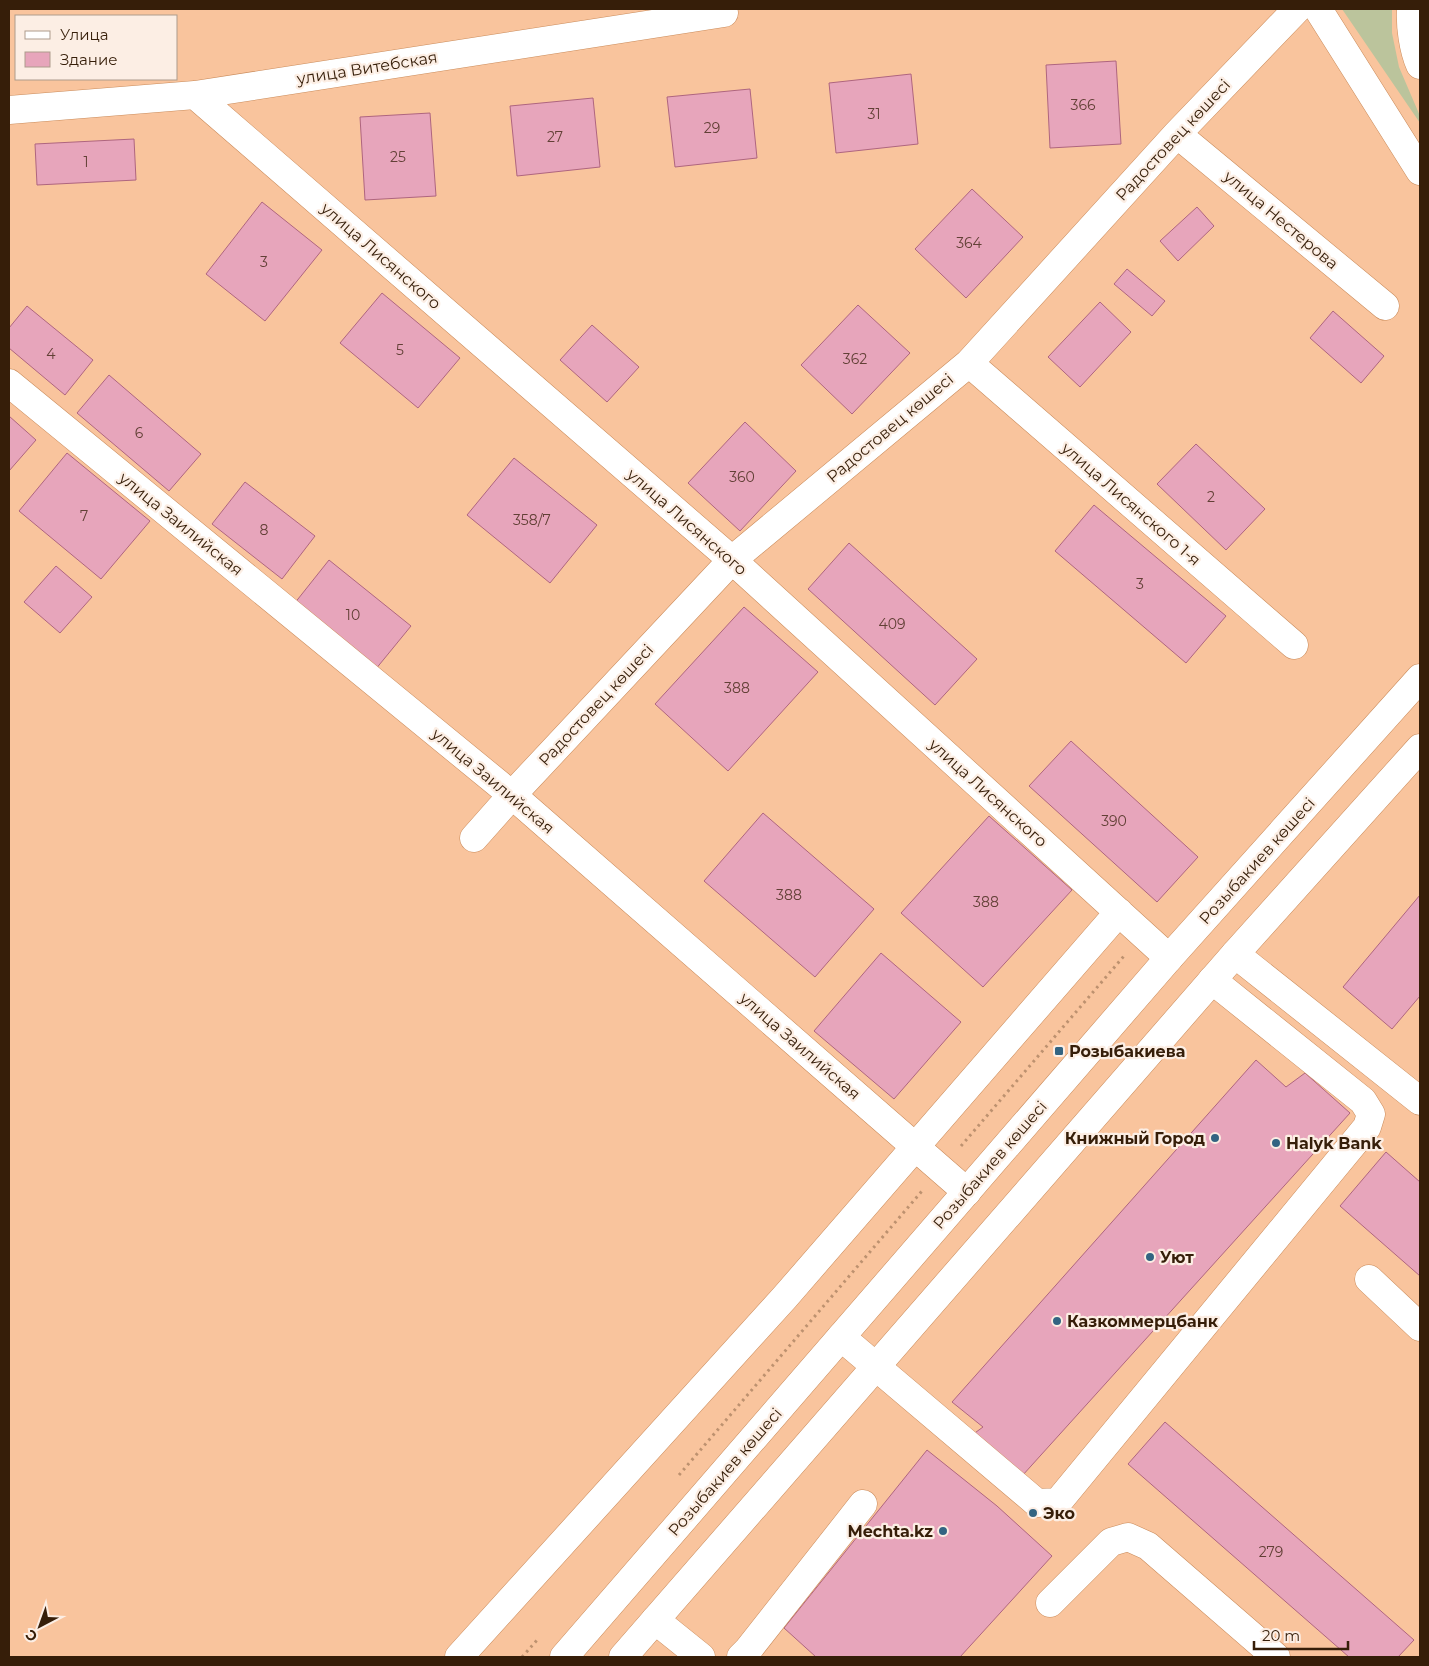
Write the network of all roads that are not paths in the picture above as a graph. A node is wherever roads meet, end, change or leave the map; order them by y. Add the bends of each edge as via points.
1 (1297, 9) edge
2 (1318, 9) edge
3 (1412, 9) edge
4 (724, 13) dead end
5 (1420, 65) edge
6 (195, 95) junction
7 (9, 110) edge
8 (1177, 134) junction
9 (1420, 171) edge
10 (1385, 306) dead end
11 (969, 363) junction
12 (9, 383) edge
13 (732, 560) junction
14 (1294, 645) dead end
15 (1420, 678) edge
16 (1418, 755) edge
17 (512, 795) junction
18 (474, 838) dead end
19 (1119, 912) junction
20 (1235, 954) junction
21 (1169, 958) junction
22 (1212, 980) junction
23 (1420, 1101) edge
24 (916, 1147) junction
25 (967, 1192) junction
26 (1369, 1279) dead end
27 (1420, 1327) edge
28 (841, 1337) junction
29 (876, 1367) junction
30 (863, 1504) dead end
31 (1050, 1603) dead end
32 (655, 1620) junction
33 (459, 1657) edge
34 (564, 1657) edge
35 (623, 1657) edge
36 (702, 1657) edge
37 (741, 1657) edge
38 (1276, 1657) edge

1 - 8 street, Радостовец көшесі
2 - 9 street
3 - 5 street via 1410,19
4 - 6 street, улица Витебская
6 - 7 street, улица Витебская
6 - 13 street, улица Лисянского
8 - 10 street, улица Нестерова
8 - 11 street, Радостовец көшесі
11 - 13 street, Радостовец көшесі
11 - 14 street, улица Лисянского 1-я
12 - 17 street, улица Заилийская
13 - 17 street, Радостовец көшесі
13 - 19 street, улица Лисянского
15 - 21 street, Розыбакиев көшесі
16 - 20 street
17 - 18 street, Радостовец көшесі
17 - 24 street, улица Заилийская
19 - 21 street, улица Лисянского
19 - 24 street
20 - 22 street
20 - 23 street
21 - 25 street, Розыбакиев көшесі
22 - 29 street
22 - 29 street via 1363,1101 1371,1114 1367,1127 1058,1502 1038,1503
24 - 25 street, улица Заилийская
24 - 33 street via 785,1297
25 - 28 street, Розыбакиев көшесі
26 - 27 street
28 - 29 street
28 - 34 street, Розыбакиев көшесі
29 - 32 street
30 - 37 street
31 - 38 street via 1111,1542 1128,1537 1148,1546
32 - 35 street
32 - 36 street

